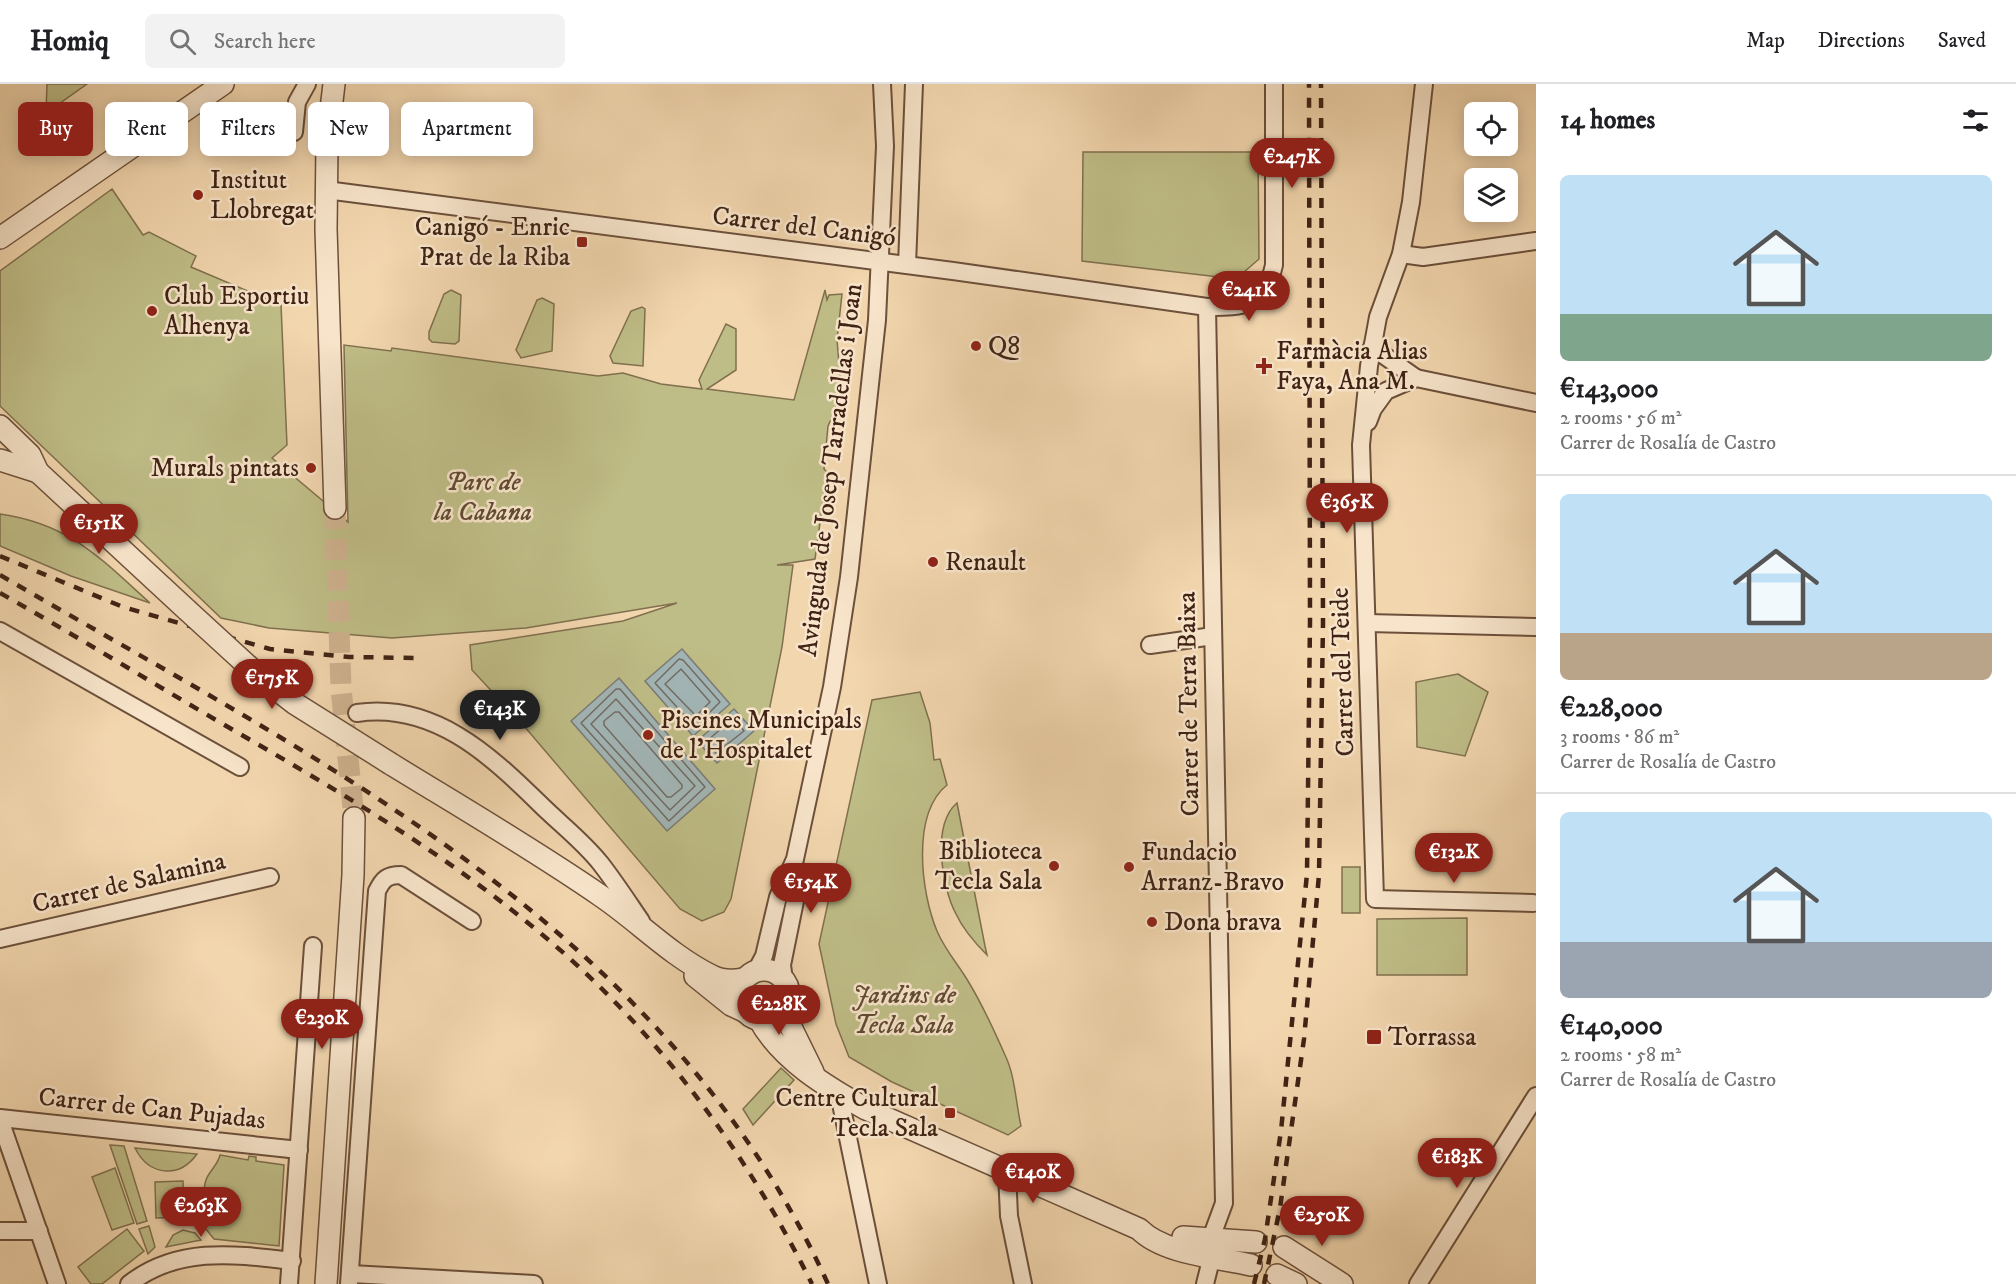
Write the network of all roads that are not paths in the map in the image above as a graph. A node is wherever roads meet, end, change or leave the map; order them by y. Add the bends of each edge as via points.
1 (223, 84) edge
2 (307, 84) edge
3 (317, 84) edge
4 (334, 84) edge
5 (882, 84) edge
6 (914, 84) edge
7 (1274, 84) edge
8 (1424, 84) edge
9 (325, 102) edge
10 (331, 102) edge
11 (296, 112) edge
12 (327, 156) edge
13 (326, 190) junction
14 (0, 238) edge
15 (1536, 241) edge
16 (1401, 254) junction
17 (880, 262) junction
18 (907, 265) junction
19 (1207, 307) junction
20 (1372, 347) junction
21 (1416, 378) junction
22 (1536, 403) edge
23 (0, 426) edge
24 (1361, 445) junction
25 (0, 460) edge
26 (38, 472) junction
27 (335, 508) tunnel mouth
28 (1367, 623) junction
29 (1536, 627) edge
30 (0, 631) edge
31 (1213, 636) junction
32 (1150, 645) dead end
33 (357, 713) dead end
34 (240, 767) dead end
35 (354, 818) tunnel mouth
36 (795, 859) junction
37 (270, 877) dead end
38 (1535, 903) edge
39 (472, 921) dead end
40 (650, 934) junction
41 (0, 939) edge
42 (313, 946) dead end
43 (677, 955) junction
44 (750, 975) junction
45 (784, 980) junction
46 (783, 1011) junction
47 (752, 1015) junction
48 (815, 1076) junction
49 (839, 1094) junction
50 (1536, 1096) edge
51 (1531, 1114) edge
52 (0, 1119) edge
53 (299, 1150) junction
54 (1007, 1172) junction
55 (0, 1231) edge
56 (39, 1231) junction
57 (1256, 1242) dead end
58 (1284, 1247) dead end
59 (1211, 1248) junction
60 (292, 1262) junction
61 (1251, 1265) dead end
62 (350, 1279) edge
63 (57, 1284) edge
64 (129, 1284) edge
65 (289, 1284) edge
66 (326, 1284) edge
67 (534, 1284) edge
68 (878, 1284) edge
69 (1023, 1284) edge
70 (1205, 1284) edge
71 (1342, 1284) edge
72 (1418, 1284) edge

1 - 14 street
2 - 11 street
3 - 9 street
4 - 10 street
5 - 17 street, Avinguda de Josep Tarradellas i Joan via 885,146
6 - 18 street
7 - 19 street, Carrer del Canigó via 1275,256 1268,287 1247,305
8 - 16 street, Carrer del Teide
12 - 13 street
13 - 17 street, Carrer del Canigó
13 - 27 street
15 - 16 street via 1423,257
16 - 20 street, Carrer del Teide via 1378,317
17 - 18 street, Carrer del Canigó
17 - 36 street, Avinguda de Josep Tarradellas i Joan via 869,407 849,577 832,687
18 - 19 street, Carrer del Canigó
19 - 31 street, Carrer de Terra Baixa
20 - 21 street
20 - 24 street, Carrer del Teide
21 - 22 street
21 - 24 street, Carrer del Teide via 1386,391 1373,409
23 - 26 street via 30,455
24 - 28 street, Carrer del Teide
25 - 26 street
26 - 40 street, bridge via 258,675 294,703 564,871
28 - 29 street
28 - 38 street, Carrer del Teide via 1375,898
30 - 34 street
31 - 32 street
31 - 59 street, Carrer de Terra Baixa via 1224,1203
33 - 40 street via 376,710 407,714 450,729 488,754 600,862
35 - 66 street via 354,875
36 - 44 street, Avinguda de Josep Tarradellas i Joan via 778,897 764,956
36 - 45 street, Avinguda de Josep Tarradellas i Joan via 795,901 782,964
37 - 41 street, Carrer de Salamina
39 - 62 street via 401,875 382,880 376,891
40 - 43 street
42 - 53 street
43 - 44 street via 717,978
43 - 47 street via 697,978 731,1005
44 - 45 street via 772,971
44 - 47 street via 738,995
45 - 46 street via 789,995
46 - 47 street via 776,1016
46 - 48 street
47 - 48 street via 791,1059
48 - 49 street
49 - 54 street via 904,1128
49 - 68 street
50 - 51 street
51 - 72 street
52 - 53 street, Carrer de Can Pujadas
52 - 56 street
53 - 60 street
54 - 59 street via 1139,1229 1149,1239 1166,1246
54 - 69 street via 1010,1216
55 - 56 street
56 - 63 street
57 - 59 street
58 - 71 street
59 - 61 street
59 - 70 street, Carrer de Terra Baixa
60 - 64 street via 213,1254 178,1258 158,1265
60 - 65 street
62 - 67 street

